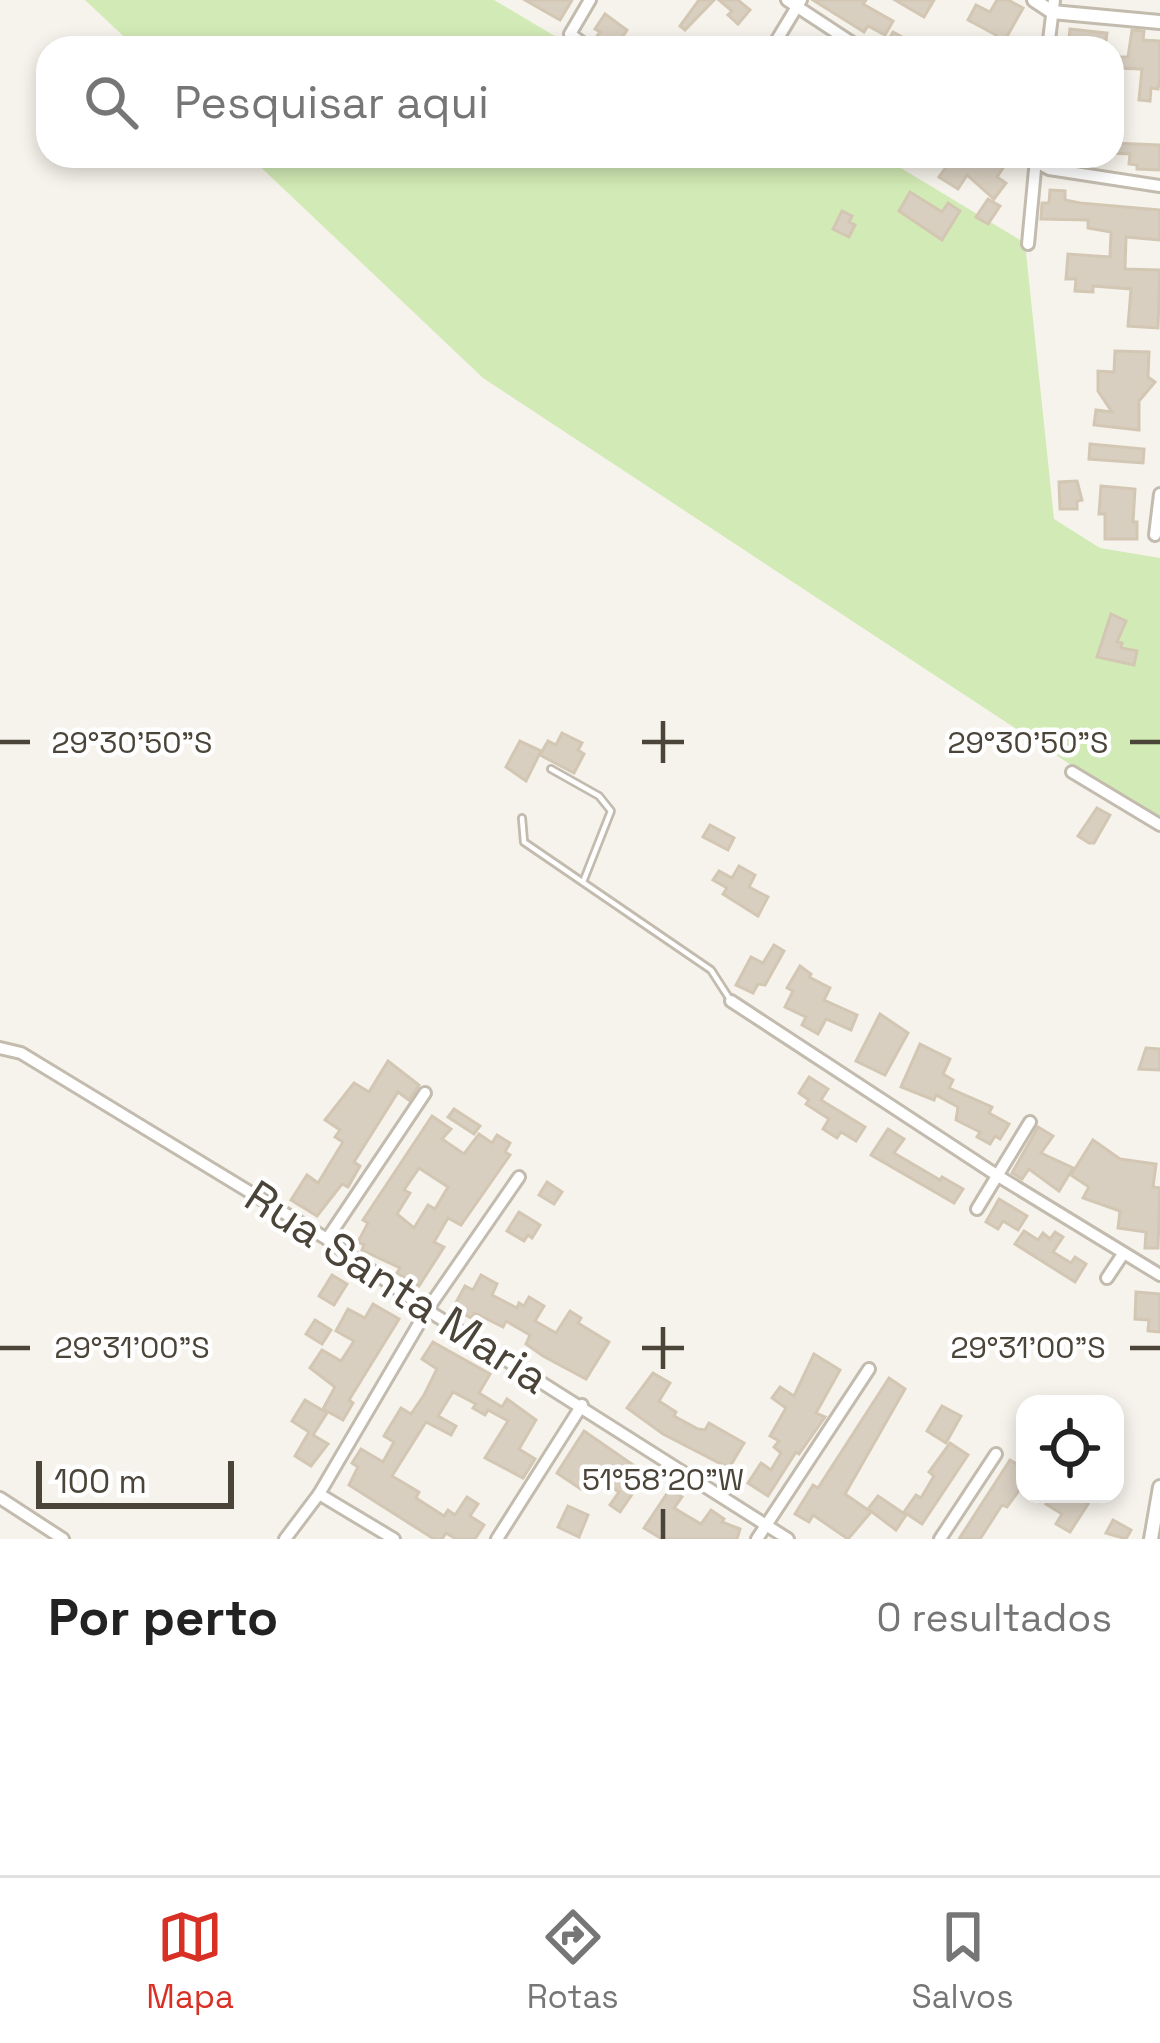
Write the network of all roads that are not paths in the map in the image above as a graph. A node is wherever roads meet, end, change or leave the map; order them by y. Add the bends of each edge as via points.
1 (590, 0) edge
2 (1034, 0) edge
3 (795, 2) edge
4 (1053, 6) edge
5 (1160, 22) edge
6 (573, 36) edge
7 (778, 36) edge
8 (843, 36) edge
9 (1049, 36) edge
10 (1032, 168) edge
11 (1048, 168) edge
12 (1160, 186) edge
13 (1028, 244) dead end
14 (1160, 494) edge
15 (1155, 535) dead end
16 (551, 769) dead end
17 (1072, 772) dead end
18 (521, 818) dead end
19 (1160, 825) edge
20 (583, 882) junction
21 (731, 1001) joint
22 (0, 1048) edge
23 (425, 1093) dead end
24 (1030, 1122) dead end
25 (998, 1176) junction
26 (519, 1177) dead end
27 (976, 1210) dead end
28 (327, 1239) junction
29 (1124, 1254) junction
30 (1160, 1275) edge
31 (1107, 1278) dead end
32 (427, 1310) junction
33 (869, 1369) dead end
34 (582, 1405) junction
35 (996, 1454) dead end
36 (1160, 1487) edge
37 (319, 1494) junction
38 (0, 1498) edge
39 (766, 1525) junction
40 (63, 1539) edge
41 (286, 1539) edge
42 (394, 1539) edge
43 (497, 1539) edge
44 (757, 1539) edge
45 (788, 1539) edge
46 (940, 1539) edge
47 (1151, 1539) edge

1 - 6 street
2 - 4 street
3 - 7 street
3 - 8 street
4 - 5 street
4 - 9 street
10 - 13 street
11 - 12 street
14 - 15 street
16 - 20 lane via 599,796 611,812
17 - 19 street
18 - 20 lane via 524,842
20 - 21 lane via 711,970
21 - 25 street
22 - 28 street, Rua Santa Maria via 21,1052
23 - 28 street
24 - 25 street
25 - 27 street
25 - 29 street
26 - 32 street
28 - 32 street, Rua Santa Maria
29 - 30 street
29 - 31 street
32 - 34 street, Rua Santa Maria
32 - 37 street
33 - 39 street
34 - 39 street, Rua Santa Maria
34 - 43 street
35 - 46 street
36 - 47 street
37 - 41 street
37 - 42 street
38 - 40 street
39 - 44 street
39 - 45 street, Rua Santa Maria

